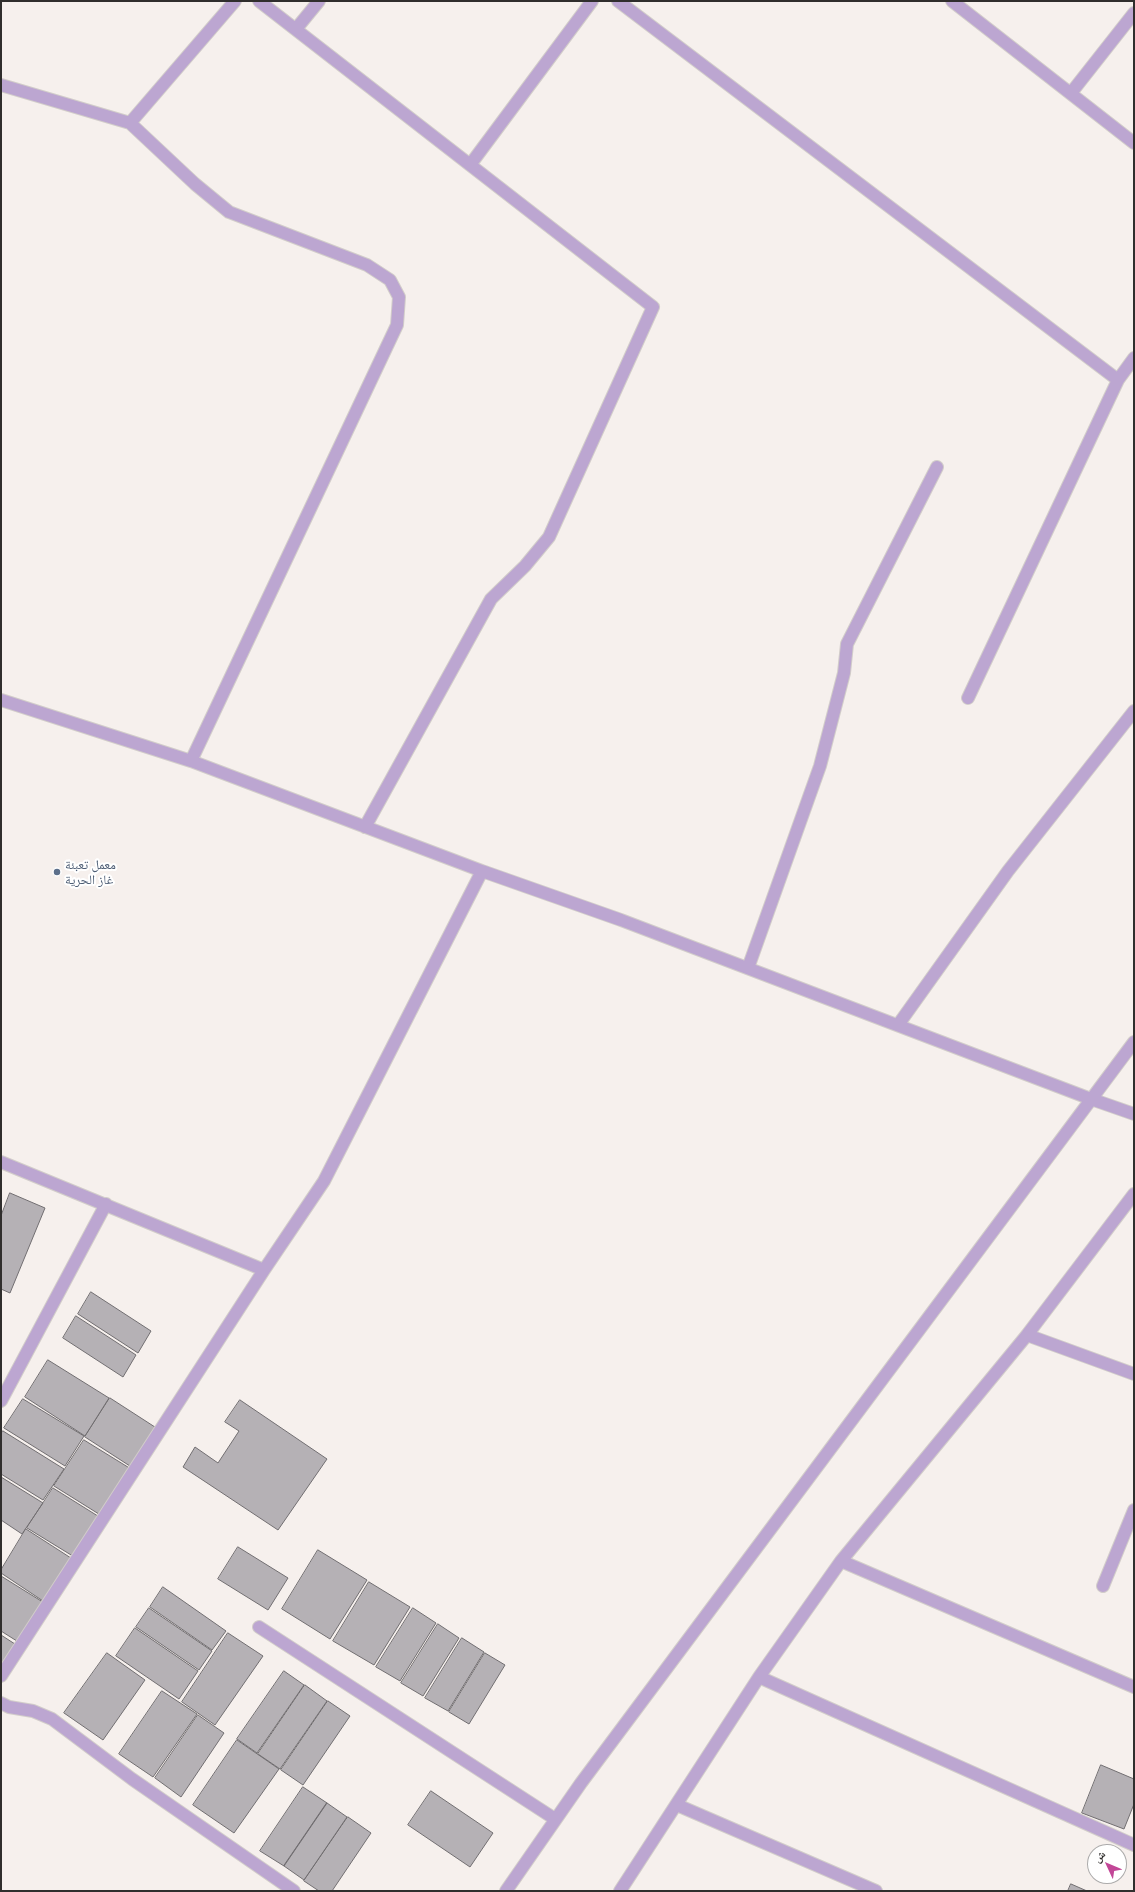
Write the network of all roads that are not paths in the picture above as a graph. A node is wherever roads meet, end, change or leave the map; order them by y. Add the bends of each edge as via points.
1 (235, 1) edge
2 (259, 1) edge
3 (319, 1) edge
4 (592, 1) edge
5 (618, 1) edge
6 (952, 1) edge
7 (1134, 12) edge
8 (296, 29) junction
9 (1, 85) edge
10 (1071, 93) junction
11 (130, 123) junction
12 (1134, 143) edge
13 (470, 165) junction
14 (1134, 358) edge
15 (1118, 380) junction
16 (937, 467) dead end
17 (968, 698) dead end
18 (1, 700) edge
19 (1134, 711) edge
20 (191, 761) junction
21 (365, 827) junction
22 (482, 871) junction
23 (748, 968) junction
24 (898, 1026) junction
25 (1134, 1042) edge
26 (1091, 1099) junction
27 (1134, 1114) edge
28 (1, 1162) edge
29 (1134, 1194) edge
30 (106, 1204) junction
31 (264, 1270) junction
32 (1027, 1335) junction
33 (1134, 1374) edge
34 (1, 1401) edge
35 (1134, 1510) edge
36 (841, 1561) junction
37 (1103, 1586) dead end
38 (259, 1627) dead end
39 (1, 1676) edge
40 (759, 1677) junction
41 (1134, 1687) edge
42 (1, 1703) edge
43 (677, 1805) junction
44 (555, 1819) junction
45 (1134, 1845) edge
46 (294, 1891) edge
47 (506, 1891) edge
48 (620, 1891) edge
49 (876, 1891) edge

1 - 11 street
2 - 8 street
3 - 8 street
4 - 13 street
5 - 15 street
6 - 10 street
7 - 10 street
8 - 13 street
9 - 11 street
10 - 12 street
11 - 20 street via 229,212 367,265 390,280 399,297 397,325
13 - 21 street via 653,307 549,537 525,566 491,599
14 - 15 street
15 - 17 street
16 - 23 street via 847,644 844,673 820,766
18 - 20 street
19 - 24 street via 1008,871
20 - 21 street
21 - 22 street
22 - 23 street
22 - 31 street via 324,1181
23 - 24 street
24 - 26 street
25 - 26 street
26 - 27 street
26 - 44 street
28 - 30 street
29 - 32 street
30 - 31 street
30 - 34 street
31 - 39 street
32 - 33 street
32 - 36 street
35 - 37 street
36 - 40 street
36 - 41 street
38 - 44 street
40 - 43 street
40 - 45 street
42 - 46 street via 9,1707 33,1710 52,1719 132,1779
43 - 48 street
43 - 49 street
44 - 47 street

